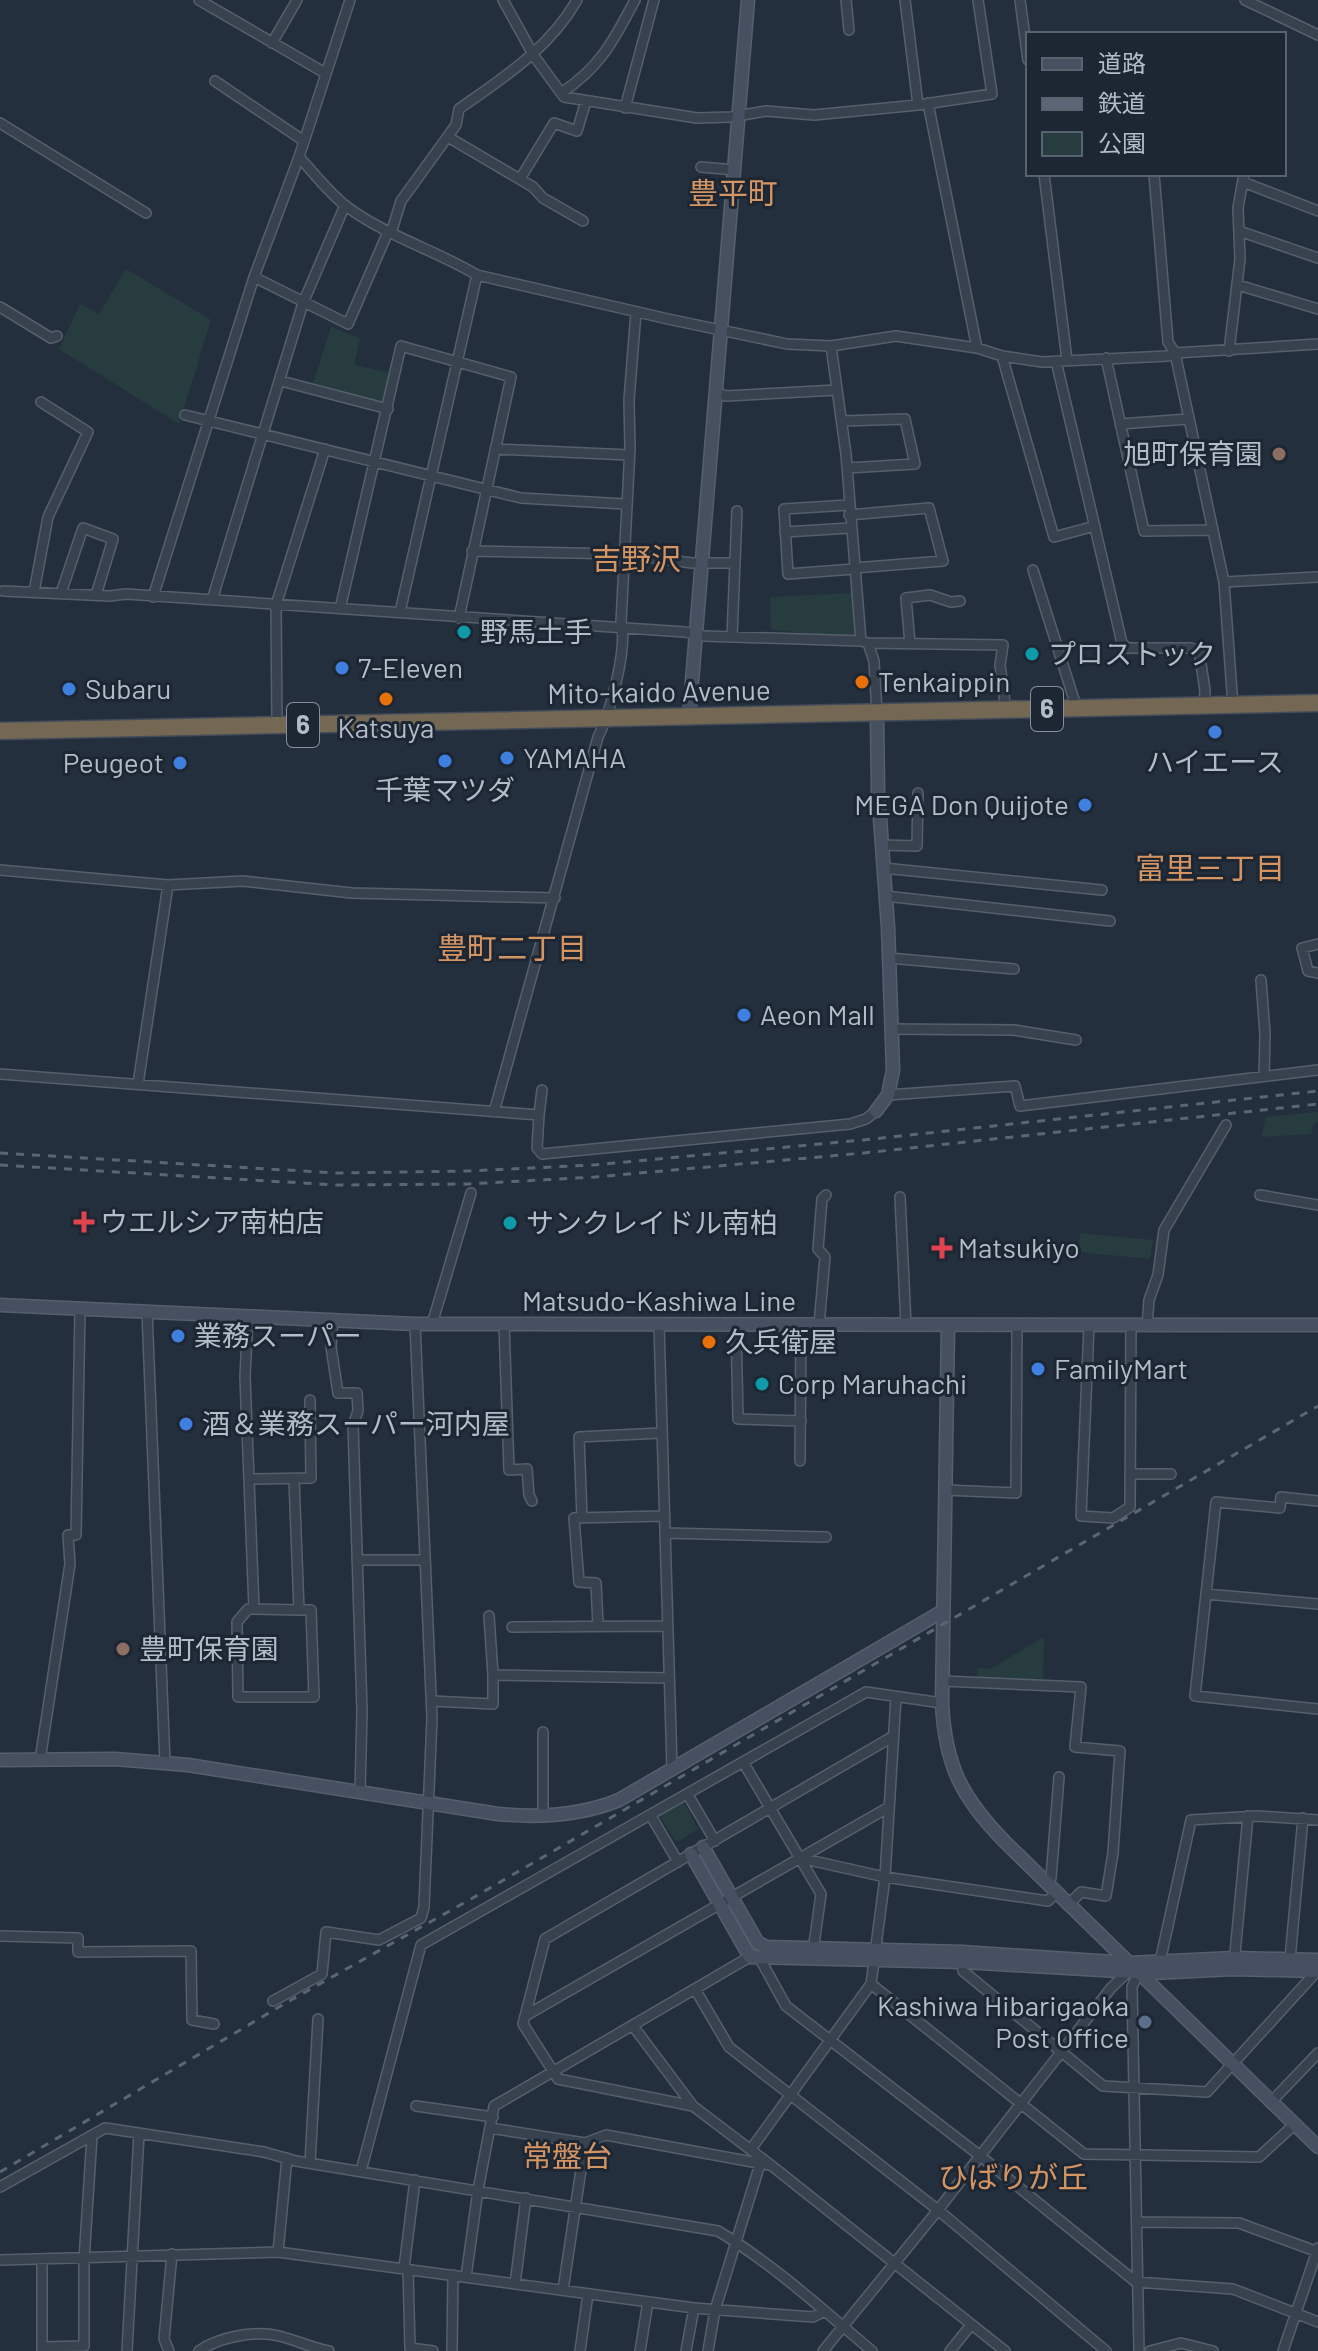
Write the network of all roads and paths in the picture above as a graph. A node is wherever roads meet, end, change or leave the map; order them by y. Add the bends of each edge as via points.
1 (199, 0) edge
2 (297, 0) edge
3 (350, 0) edge
4 (503, 0) edge
5 (577, 0) edge
6 (635, 0) edge
7 (654, 0) edge
8 (748, 0) edge
9 (846, 0) edge
10 (905, 0) edge
11 (978, 0) edge
12 (1020, 0) edge
13 (1245, 0) edge
14 (211, 3) edge
15 (849, 30) dead end
16 (1318, 35) edge
17 (272, 43) junction
18 (1026, 45) edge
19 (534, 56) junction
20 (325, 73) junction
21 (215, 81) dead end
22 (561, 93) junction
23 (586, 101) junction
24 (923, 104) junction
25 (625, 108) junction
26 (739, 116) junction
27 (0, 123) edge
28 (448, 137) junction
29 (304, 141) junction
30 (299, 157) junction
31 (701, 167) dead end
32 (735, 170) junction
33 (1044, 176) edge
34 (1154, 176) edge
35 (1244, 178) edge
36 (520, 179) junction
37 (345, 205) junction
38 (1318, 211) edge
39 (146, 213) dead end
40 (583, 221) dead end
41 (1239, 231) junction
42 (389, 233) junction
43 (1318, 258) edge
44 (477, 275) junction
45 (254, 277) junction
46 (1238, 285) junction
47 (303, 303) junction
48 (0, 307) edge
49 (1318, 309) edge
50 (636, 312) junction
51 (722, 330) junction
52 (57, 336) dead end
53 (1318, 344) edge
54 (831, 346) junction
55 (977, 348) junction
56 (1229, 351) junction
57 (1175, 353) junction
58 (1002, 356) junction
59 (1106, 358) junction
60 (1062, 361) junction
61 (459, 362) junction
62 (281, 381) junction
63 (837, 390) junction
64 (717, 393) junction
65 (41, 402) dead end
66 (388, 409) junction
67 (185, 415) dead end
68 (1188, 419) junction
69 (211, 421) junction
70 (842, 421) junction
71 (1120, 424) junction
72 (264, 434) junction
73 (325, 449) junction
74 (495, 449) junction
75 (629, 455) junction
76 (376, 461) junction
77 (847, 468) junction
78 (432, 475) junction
79 (486, 488) junction
80 (625, 504) junction
81 (849, 510) junction
82 (737, 511) dead end
83 (1095, 526) junction
84 (850, 528) junction
85 (1213, 530) junction
86 (785, 532) junction
87 (472, 551) junction
88 (624, 554) junction
89 (700, 563) junction
90 (734, 563) junction
91 (854, 569) junction
92 (1033, 570) dead end
93 (1318, 577) edge
94 (1224, 582) junction
95 (3, 591) dead end
96 (34, 592) junction
97 (61, 593) junction
98 (96, 595) junction
99 (153, 597) junction
100 (212, 600) junction
101 (960, 601) dead end
102 (276, 605) junction
103 (340, 609) junction
104 (400, 612) junction
105 (459, 618) junction
106 (623, 628) junction
107 (694, 634) junction
108 (732, 637) junction
109 (864, 642) junction
110 (910, 644) junction
111 (1318, 704) edge
112 (1204, 706) junction
113 (1233, 706) junction
114 (1077, 709) junction
115 (1006, 710) junction
116 (877, 713) junction
117 (605, 717) junction
118 (689, 718) junction
119 (277, 725) junction
120 (0, 731) edge
121 (918, 793) dead end
122 (882, 845) junction
123 (883, 868) junction
124 (0, 870) edge
125 (168, 885) junction
126 (1102, 890) dead end
127 (885, 896) junction
128 (555, 898) junction
129 (1110, 921) dead end
130 (1318, 944) edge
131 (889, 958) junction
132 (1014, 969) dead end
133 (1318, 973) edge
134 (1261, 980) dead end
135 (892, 1029) junction
136 (1076, 1040) dead end
137 (1318, 1070) edge
138 (0, 1074) edge
139 (1264, 1076) junction
140 (138, 1084) junction
141 (542, 1090) dead end
142 (888, 1095) junction
143 (876, 1111) joint
144 (494, 1112) junction
145 (539, 1115) junction
146 (1226, 1125) dead end
147 (471, 1193) dead end
148 (826, 1195) dead end
149 (1260, 1195) dead end
150 (900, 1197) dead end
151 (1318, 1205) edge
152 (0, 1305) edge
153 (80, 1309) junction
154 (147, 1311) junction
155 (248, 1316) junction
156 (333, 1320) junction
157 (415, 1324) junction
158 (432, 1324) junction
159 (504, 1324) junction
160 (659, 1325) junction
161 (736, 1325) junction
162 (801, 1325) junction
163 (819, 1325) junction
164 (906, 1325) junction
165 (1017, 1325) junction
166 (1089, 1325) junction
167 (1318, 1325) edge
168 (948, 1326) junction
169 (1131, 1326) junction
170 (1147, 1326) junction
171 (310, 1400) dead end
172 (801, 1421) junction
173 (661, 1433) junction
174 (800, 1461) dead end
175 (1130, 1474) junction
176 (1171, 1474) dead end
177 (249, 1479) junction
178 (294, 1479) junction
179 (945, 1490) junction
180 (532, 1501) dead end
181 (1318, 1501) edge
182 (664, 1516) junction
183 (582, 1518) junction
184 (666, 1533) junction
185 (826, 1537) dead end
186 (357, 1560) junction
187 (424, 1560) junction
188 (1206, 1594) junction
189 (1318, 1604) edge
190 (254, 1609) junction
191 (299, 1610) junction
192 (943, 1611) junction
193 (489, 1616) dead end
194 (598, 1626) junction
195 (666, 1626) junction
196 (512, 1627) dead end
197 (493, 1675) junction
198 (668, 1678) junction
199 (942, 1681) junction
200 (896, 1697) junction
201 (432, 1701) junction
202 (942, 1703) junction
203 (1318, 1709) edge
204 (543, 1732) dead end
205 (892, 1737) junction
206 (0, 1760) edge
207 (40, 1760) junction
208 (743, 1762) junction
209 (165, 1763) junction
210 (672, 1768) junction
211 (1059, 1777) dead end
212 (360, 1793) junction
213 (688, 1795) junction
214 (428, 1802) junction
215 (771, 1807) junction
216 (889, 1807) junction
217 (543, 1816) junction
218 (651, 1816) junction
219 (1248, 1816) junction
220 (1303, 1818) junction
221 (1318, 1820) edge
222 (703, 1847) junction
223 (800, 1858) junction
224 (678, 1862) junction
225 (885, 1877) junction
226 (1047, 1883) junction
227 (1057, 1892) junction
228 (726, 1901) junction
229 (1069, 1904) junction
230 (0, 1936) edge
231 (759, 1954) junction
232 (813, 1954) junction
233 (875, 1955) junction
234 (962, 1957) junction
235 (1290, 1959) junction
236 (1318, 1960) edge
237 (1160, 1962) junction
238 (1234, 1963) junction
239 (1132, 1968) junction
240 (1318, 1970) edge
241 (871, 1984) junction
242 (695, 1989) junction
243 (273, 2001) dead end
244 (525, 2016) junction
245 (318, 2019) dead end
246 (214, 2024) dead end
247 (633, 2026) junction
248 (830, 2040) junction
249 (1061, 2051) junction
250 (1318, 2053) edge
251 (1235, 2064) junction
252 (553, 2071) junction
253 (1134, 2087) junction
254 (790, 2094) junction
255 (1272, 2101) junction
256 (1020, 2103) junction
257 (416, 2106) dead end
258 (693, 2106) junction
259 (493, 2117) junction
260 (1295, 2124) junction
261 (490, 2128) junction
262 (139, 2134) junction
263 (92, 2136) junction
264 (1317, 2142) edge
265 (585, 2143) junction
266 (751, 2149) junction
267 (979, 2155) junction
268 (1136, 2156) junction
269 (287, 2158) junction
270 (310, 2163) junction
271 (760, 2164) junction
272 (772, 2166) junction
273 (361, 2171) junction
274 (415, 2180) junction
275 (0, 2187) edge
276 (478, 2190) junction
277 (526, 2198) junction
278 (576, 2206) junction
279 (938, 2210) junction
280 (1137, 2222) junction
281 (735, 2241) junction
282 (1318, 2251) edge
283 (278, 2252) junction
284 (172, 2254) junction
285 (131, 2256) junction
286 (0, 2260) edge
287 (42, 2260) junction
288 (84, 2260) junction
289 (895, 2264) junction
290 (406, 2268) junction
291 (453, 2275) junction
292 (466, 2277) junction
293 (1136, 2282) junction
294 (515, 2284) junction
295 (563, 2290) junction
296 (588, 2294) junction
297 (648, 2302) junction
298 (694, 2308) junction
299 (715, 2310) junction
300 (825, 2311) junction
301 (1296, 2312) junction
302 (1318, 2322) edge
303 (971, 2325) junction
304 (843, 2327) junction
305 (42, 2349) edge
306 (127, 2351) edge
307 (169, 2351) edge
308 (199, 2351) edge
309 (329, 2351) edge
310 (433, 2351) edge
311 (452, 2351) edge
312 (580, 2351) edge
313 (640, 2351) edge
314 (686, 2351) edge
315 (708, 2351) edge
316 (823, 2351) edge
317 (872, 2351) edge
318 (950, 2351) edge
319 (1005, 2351) edge
320 (1106, 2351) edge
321 (1139, 2351) edge
322 (1150, 2351) edge
323 (1213, 2351) edge
324 (1283, 2351) edge

1 - 14 street
2 - 17 street
3 - 20 street
4 - 19 street
5 - 19 street
6 - 22 street via 585,78
7 - 25 street
8 - 26 street
9 - 15 street
10 - 24 street
11 - 24 street via 992,94
12 - 18 street
13 - 16 street
14 - 17 street
17 - 20 street
19 - 22 street
19 - 28 street via 459,109
20 - 29 street
21 - 29 street
22 - 23 street
23 - 25 street
23 - 36 street via 577,131 554,123
24 - 26 street
24 - 55 street
25 - 26 street via 697,118
26 - 32 street
27 - 39 street
28 - 36 street
28 - 42 street via 401,201
29 - 30 street
30 - 37 street
30 - 45 street
31 - 32 street
32 - 51 street
33 - 60 street
34 - 57 street via 1168,342
35 - 38 street
35 - 41 street
36 - 40 street
37 - 42 street
37 - 47 street
41 - 43 street
41 - 46 street
42 - 44 street
42 - 47 street via 348,324
44 - 50 street
44 - 61 street
45 - 47 street
45 - 69 street
46 - 49 street
46 - 56 street
47 - 62 street
48 - 52 street via 51,338
50 - 51 street
50 - 75 street
51 - 54 street via 787,344
51 - 64 street
53 - 56 street
54 - 55 street via 896,336
54 - 63 street
55 - 58 street
56 - 57 street
57 - 59 street
57 - 68 street
58 - 60 street
58 - 83 street via 1054,537
59 - 60 street
59 - 71 street
60 - 83 street
61 - 66 street via 401,346
61 - 74 street via 511,377
61 - 78 street
62 - 66 street
62 - 72 street
63 - 64 street
63 - 70 street
64 - 89 street
65 - 96 street via 88,432 48,517
66 - 76 street
67 - 69 street
68 - 71 street
68 - 85 street
69 - 72 street
69 - 99 street
70 - 77 street
70 - 77 street via 905,419 915,464
71 - 85 street via 1144,531
72 - 73 street
72 - 100 street
73 - 76 street
73 - 102 street
74 - 75 street
74 - 79 street
75 - 80 street
76 - 78 street
76 - 103 street
77 - 81 street
78 - 79 street
78 - 104 street
79 - 80 street via 521,498
79 - 87 street
80 - 88 street
81 - 84 street
81 - 86 street via 784,509
81 - 91 street via 929,508 943,561
82 - 90 street
83 - 112 street via 1122,643 1127,648 1199,651
84 - 86 street
84 - 91 street
85 - 94 street
86 - 91 street via 788,574
87 - 88 street
87 - 105 street
88 - 89 street
88 - 106 street
89 - 90 street
89 - 107 street
90 - 108 street
91 - 109 street
92 - 114 street
93 - 94 street
94 - 113 street
95 - 96 street
96 - 97 street
97 - 98 street
97 - 98 street via 83,528 113,539
98 - 99 street
99 - 100 street
100 - 102 street
101 - 110 street via 930,595 906,598
102 - 103 street
102 - 119 street
103 - 104 street
104 - 105 street
105 - 106 street
106 - 107 street
106 - 117 street
107 - 108 street
107 - 118 street
108 - 109 street
109 - 110 street
109 - 116 street via 874,661
110 - 115 street via 1003,645
111 - 113 highway, Mito-kaido Avenue / 6
112 - 113 highway, Mito-kaido Avenue / 6
112 - 114 highway, Mito-kaido Avenue / 6
114 - 115 highway, Mito-kaido Avenue / 6
115 - 116 highway, Mito-kaido Avenue / 6
116 - 118 highway, Mito-kaido Avenue / 6
116 - 122 street
117 - 118 highway, Mito-kaido Avenue / 6
117 - 119 highway, Mito-kaido Avenue / 6
117 - 128 street
119 - 120 highway, Mito-kaido Avenue / 6
121 - 122 street via 917,846
122 - 123 street
123 - 126 street
123 - 127 street
124 - 125 street
125 - 128 street via 243,881 352,893
125 - 140 street
127 - 129 street
127 - 131 street
128 - 144 street
130 - 133 street via 1302,948 1308,971
131 - 132 street
131 - 135 street
134 - 139 street
135 - 136 street via 1014,1030
135 - 142 street
137 - 139 street
138 - 140 street
139 - 142 street via 1020,1106 1015,1086
140 - 144 street
141 - 145 street
142 - 143 street
143 - 145 street via 850,1124 542,1154 537,1148
144 - 145 street
146 - 170 street via 1164,1230
147 - 158 street
148 - 163 street via 818,1249 825,1257
149 - 151 street
150 - 164 street
152 - 153 street, Matsudo-Kashiwa Line
153 - 154 street, Matsudo-Kashiwa Line
153 - 207 street via 76,1535 68,1535 70,1564
154 - 155 street, Matsudo-Kashiwa Line
154 - 209 street
155 - 156 street, Matsudo-Kashiwa Line
155 - 177 street
156 - 157 street, Matsudo-Kashiwa Line
156 - 186 street via 338,1393 357,1393
157 - 158 street, Matsudo-Kashiwa Line
157 - 187 street
158 - 159 street, Matsudo-Kashiwa Line
159 - 160 street, Matsudo-Kashiwa Line
159 - 180 street via 509,1470 527,1469
160 - 161 street, Matsudo-Kashiwa Line
160 - 173 street
161 - 162 street, Matsudo-Kashiwa Line
161 - 172 street via 738,1419
162 - 163 street, Matsudo-Kashiwa Line
162 - 172 street
163 - 164 street, Matsudo-Kashiwa Line
164 - 168 street, Matsudo-Kashiwa Line
165 - 166 street, Matsudo-Kashiwa Line
165 - 168 street, Matsudo-Kashiwa Line
165 - 179 street via 1016,1493
166 - 169 street, Matsudo-Kashiwa Line
166 - 175 street via 1081,1516 1113,1518 1130,1507
167 - 170 street, Matsudo-Kashiwa Line
168 - 179 street
169 - 170 street, Matsudo-Kashiwa Line
169 - 175 street
171 - 178 street via 311,1478
172 - 174 street
173 - 182 street
173 - 183 street via 579,1437
175 - 176 street
177 - 178 street
177 - 190 street
178 - 191 street
179 - 192 street
181 - 188 street via 1281,1497 1280,1508 1216,1502
182 - 183 street
182 - 184 street
183 - 194 street via 574,1518 579,1582 596,1583
184 - 185 street
184 - 195 street
186 - 187 street
186 - 212 street
187 - 201 street
188 - 189 street
188 - 203 street via 1195,1696
190 - 191 street
190 - 191 street via 237,1622 238,1697 314,1697 311,1610
192 - 199 street
192 - 210 street
193 - 197 street
194 - 195 street
194 - 196 street
195 - 198 street
197 - 198 street
197 - 201 street via 493,1704
198 - 210 street
199 - 202 street
199 - 229 street via 1081,1687 1075,1747 1120,1751 1106,1896 1081,1892
200 - 202 street
200 - 205 street
200 - 208 street via 866,1692
201 - 214 street
202 - 226 street via 947,1751 961,1789 985,1822
204 - 217 street
205 - 215 street
205 - 216 street
206 - 207 street
207 - 209 street
208 - 213 street
208 - 215 street
209 - 212 street
210 - 217 street via 605,1806
211 - 226 street
212 - 214 street
213 - 218 street
213 - 222 street
214 - 217 street
214 - 243 street via 421,1918 379,1940 326,1932 322,1974
215 - 222 street
215 - 223 street
216 - 223 street
216 - 225 street
218 - 224 street
218 - 273 street via 421,1945
219 - 220 street
219 - 237 street via 1191,1820
219 - 238 street
220 - 221 street
220 - 235 street
222 - 224 street
222 - 228 street
223 - 225 street
223 - 228 street
223 - 232 street via 821,1894
224 - 244 street via 545,1939
225 - 227 street via 1048,1901
225 - 233 street
226 - 227 street
227 - 229 street
228 - 231 street
228 - 231 street via 758,1943
228 - 244 street
229 - 239 street
230 - 246 street via 78,1938 78,1952 191,1951 192,2020
231 - 232 street
231 - 242 street
231 - 248 street via 786,2006
232 - 233 street
233 - 234 street
233 - 241 street
234 - 239 street
234 - 249 street via 963,1971
235 - 236 street
235 - 238 street
237 - 238 street
237 - 239 street
238 - 239 street
238 - 240 street
239 - 249 street
239 - 251 street
239 - 253 street
240 - 251 street
241 - 248 street
241 - 256 street
242 - 247 street
242 - 254 street via 729,2047
244 - 252 street via 523,2024
245 - 270 street
247 - 252 street
247 - 258 street
248 - 254 street
248 - 267 street
249 - 253 street via 1103,2086
249 - 256 street
250 - 255 street
251 - 253 street via 1207,2092
251 - 255 street
252 - 258 street via 558,2079
252 - 259 street via 494,2106
253 - 268 street
254 - 266 street
254 - 279 street
255 - 260 street
256 - 267 street
256 - 268 street via 1084,2154
257 - 259 street
258 - 266 street
259 - 261 street
260 - 264 street
260 - 268 street via 1259,2157
261 - 265 street
261 - 276 street
262 - 263 street via 105,2128
262 - 269 street
262 - 285 street
263 - 275 street
263 - 288 street
265 - 271 street via 606,2135
265 - 278 street
266 - 272 street
267 - 279 street
267 - 293 street
268 - 280 street
269 - 270 street
269 - 283 street
270 - 273 street
271 - 272 street
271 - 281 street
272 - 289 street
273 - 274 street
274 - 276 street
274 - 290 street
276 - 277 street
276 - 292 street
277 - 278 street
277 - 294 street
278 - 281 street via 718,2231
278 - 295 street
279 - 289 street
279 - 320 street
280 - 282 street via 1239,2223
280 - 293 street
281 - 299 street
281 - 300 street
282 - 301 street
283 - 284 street
283 - 290 street
284 - 285 street
284 - 307 street via 164,2339
285 - 288 street
285 - 306 street
286 - 287 street
287 - 288 street
287 - 305 street
288 - 305 street via 84,2346
289 - 303 street
289 - 304 street
290 - 291 street
290 - 310 street via 410,2348
291 - 292 street
291 - 311 street
292 - 294 street
293 - 301 street via 1233,2289
293 - 321 street
294 - 295 street
295 - 296 street
296 - 297 street
296 - 312 street
297 - 298 street
297 - 313 street
298 - 299 street
298 - 314 street
299 - 300 street via 813,2317
299 - 315 street
300 - 304 street
301 - 302 street
301 - 324 street
303 - 318 street
303 - 319 street
304 - 316 street
304 - 317 street
308 - 309 street via 230,2336 261,2335
322 - 323 street via 1181,2343

